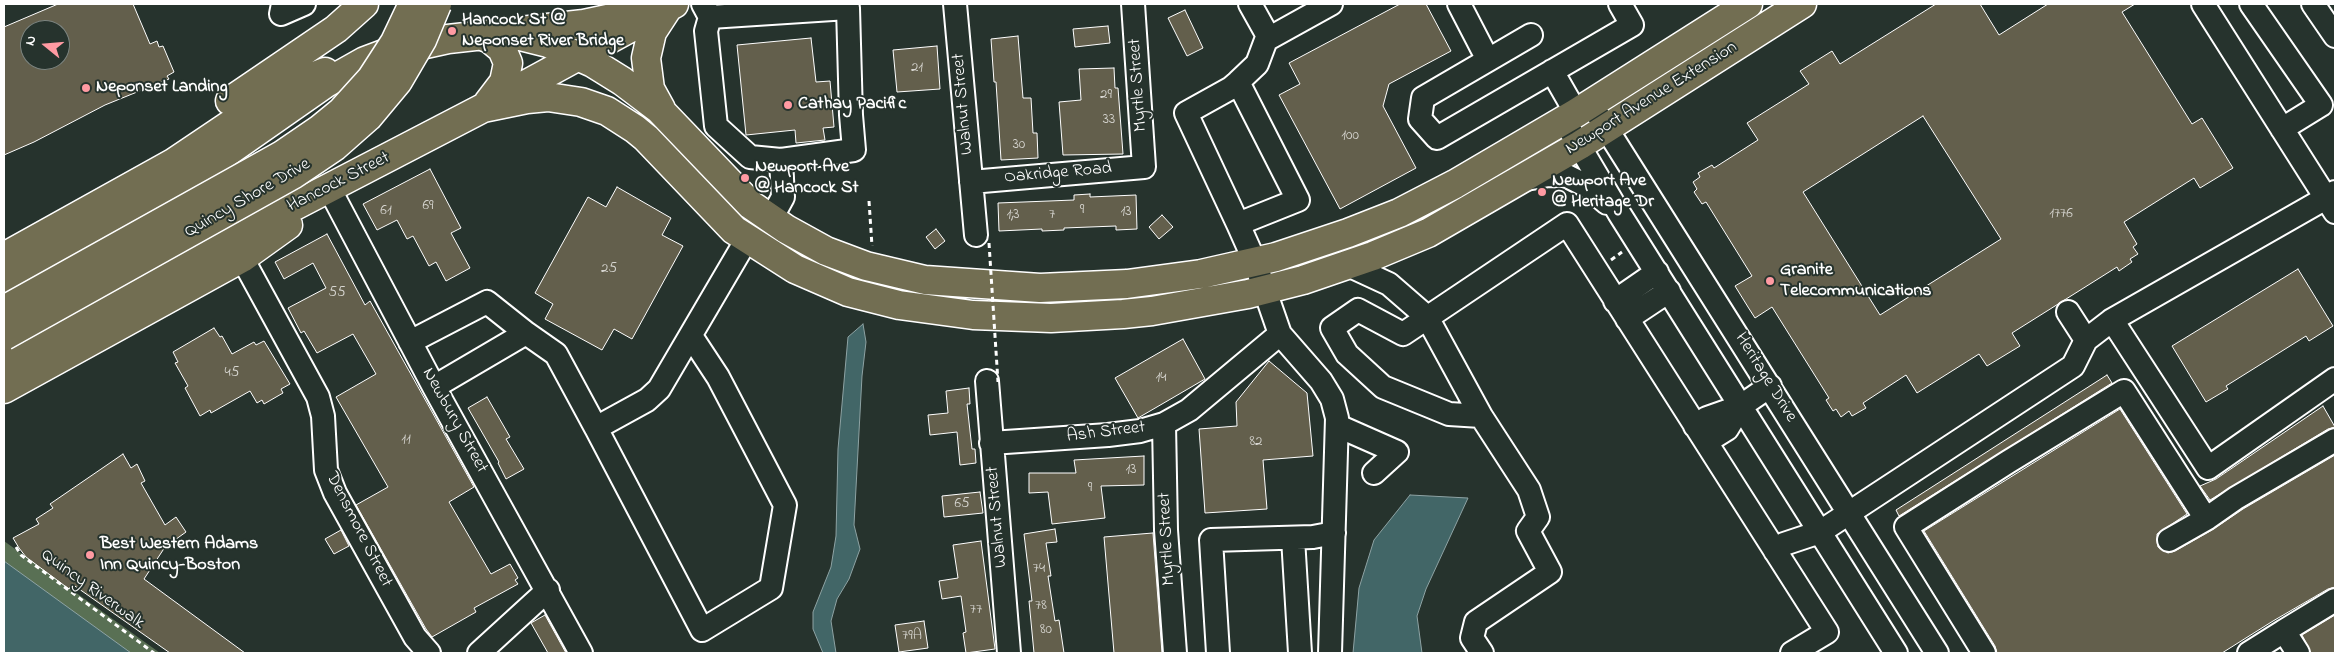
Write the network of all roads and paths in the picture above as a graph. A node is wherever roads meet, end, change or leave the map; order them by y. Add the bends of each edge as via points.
1 (283, 4) edge
2 (304, 4) edge
3 (364, 4) edge
4 (413, 4) edge
5 (437, 4) edge
6 (955, 4) edge
7 (1134, 4) edge
8 (1250, 4) edge
9 (1331, 4) edge
10 (1459, 4) edge
11 (1620, 4) edge
12 (1748, 4) edge
13 (1802, 4) edge
14 (2203, 4) edge
15 (2252, 4) edge
16 (2313, 4) edge
17 (668, 5) edge
18 (847, 6) edge
19 (605, 11) edge
20 (707, 11) edge
21 (490, 35) junction
22 (1532, 35) dead end
23 (2335, 36) edge
24 (1269, 38) junction
25 (579, 56) junction
26 (1488, 60) junction
27 (1552, 71) junction
28 (1238, 82) junction
29 (483, 108) junction
30 (1577, 112) junction
31 (671, 122) junction
32 (1605, 128) junction
33 (2282, 129) junction
34 (1580, 146) junction
35 (781, 160) junction
36 (1144, 167) joint
37 (1520, 180) junction
38 (972, 182) junction
39 (329, 188) junction
40 (869, 201) dead end
41 (2332, 201) edge
42 (1620, 213) junction
43 (770, 219) junction
44 (85, 223) junction
45 (1238, 224) junction
46 (747, 239) junction
47 (982, 239) joint
48 (872, 246) dead end
49 (4, 257) edge
50 (242, 258) junction
51 (1357, 261) junction
52 (1255, 262) junction
53 (1657, 272) junction
54 (4, 280) edge
55 (1265, 290) junction
56 (1669, 292) junction
57 (1615, 301) junction
58 (4, 310) edge
59 (2068, 312) dead end
60 (1427, 317) junction
61 (1627, 319) junction
62 (2112, 320) junction
63 (526, 333) junction
64 (1280, 334) junction
65 (4, 336) edge
66 (691, 336) junction
67 (2086, 340) junction
68 (410, 342) junction
69 (4, 362) edge
70 (2335, 379) edge
71 (992, 381) joint
72 (434, 386) junction
73 (1770, 386) junction
74 (4, 389) edge
75 (1741, 406) junction
76 (1481, 416) junction
77 (1164, 424) junction
78 (1338, 426) junction
79 (596, 428) junction
80 (1700, 434) junction
81 (2335, 440) edge
82 (991, 443) junction
83 (1374, 473) dead end
84 (1850, 513) junction
85 (2206, 519) junction
86 (1820, 532) junction
87 (1334, 533) junction
88 (1293, 538) junction
89 (2169, 540) dead end
90 (16, 547) dead end
91 (1780, 558) junction
92 (548, 590) junction
93 (2335, 600) edge
94 (2284, 631) junction
95 (422, 645) edge
96 (154, 653) edge
97 (480, 653) edge
98 (581, 653) edge
99 (1009, 653) edge
100 (1175, 653) edge
101 (1218, 653) edge
102 (1300, 653) edge
103 (1330, 653) edge
104 (1482, 653) edge
105 (1792, 653) edge
106 (1896, 653) edge
107 (1937, 653) edge
108 (1984, 653) edge
109 (2248, 653) edge
110 (2298, 653) edge

1 - 2 street via 281,14
3 - 44 main road via 320,40 209,116
4 - 58 main road, Quincy Shore Drive, bridge via 395,42 371,79 320,129 282,155
5 - 65 main road, Quincy Shore Drive, bridge via 422,40 398,81 368,117 334,147 294,174
6 - 38 street, Walnut Street
7 - 36 street, Myrtle Street
8 - 24 street
9 - 24 street
10 - 26 street
11 - 27 street via 1632,25
12 - 30 main road, Newport Avenue Extension
13 - 32 main road, Newport Avenue Extension
14 - 33 street
15 - 33 street via 2321,105
16 - 23 street
17 - 19 main road
17 - 25 main road, Hancock Street
17 - 31 main road via 652,32 646,50 645,69 650,89
18 - 20 street
18 - 35 street via 854,150
19 - 21 main road
20 - 35 street via 706,31 716,126 750,158
21 - 25 main road, Newport Avenue Extension via 532,38
21 - 29 main road via 490,39 502,49 508,63 499,91
21 - 44 main road via 430,43 365,60 212,164
22 - 26 street
24 - 28 street via 1257,64
25 - 29 main road, Hancock Street
25 - 31 main road, Newport Avenue Extension via 622,81
26 - 27 street via 1423,98 1420,119 1437,138
27 - 30 street
28 - 45 street via 1186,113
28 - 45 street via 1298,200
29 - 39 main road, Hancock Street
29 - 46 main road, Newport Avenue Extension via 548,97 582,102 607,111 635,129 719,217
30 - 32 street, Heritage Drive
30 - 34 street, Heritage Drive
30 - 52 main road, Newport Avenue Extension via 1399,213 1295,252
31 - 43 main road, Newport Avenue Extension via 730,185
32 - 34 main road, Newport Avenue Extension
32 - 73 street, Heritage Drive
33 - 41 street
34 - 37 main road, Newport Avenue Extension
34 - 42 street, Heritage Drive
35 - 43 street via 783,197
36 - 38 street, Oakridge Road
37 - 42 street via 1549,175 1567,176 1587,186
37 - 51 main road, Newport Avenue Extension via 1434,230
38 - 47 street, Walnut Street
39 - 50 main road via 294,220
39 - 68 street, Newbury Street
39 - 69 main road, Hancock Street
40 - 48 path
41 - 62 street
42 - 53 street, Heritage Drive
43 - 52 main road, Newport Avenue Extension via 806,241 854,262 894,274 952,284 1040,288 1116,285 1176,278
44 - 49 main road
44 - 54 main road
45 - 52 street
46 - 55 main road, Newport Avenue Extension via 811,278 848,292 899,306 966,314 1063,318 1123,314
46 - 66 street
47 - 71 path, bridge
50 - 74 main road
50 - 95 street, Densmore Street via 318,397 323,416 326,470 335,493
51 - 55 main road, Newport Avenue Extension
51 - 60 street
52 - 55 street
53 - 56 street, Heritage Drive
53 - 57 street
55 - 64 street
56 - 61 street
56 - 75 street, Heritage Drive
57 - 60 street via 1567,224
57 - 61 street
59 - 67 street
60 - 76 street
60 - 76 street via 1403,334 1358,310 1332,328 1347,354 1383,387 1449,414
61 - 80 street
62 - 67 street
62 - 70 street via 2208,468
63 - 68 street via 487,302
63 - 72 street
63 - 79 street via 556,354
64 - 77 street, Ash Street via 1189,410
64 - 78 street via 1321,381 1332,399
66 - 79 street via 659,389 647,400
66 - 79 street via 718,377 785,505 772,588 702,630
67 - 84 street via 2073,366
68 - 72 street, Newbury Street
71 - 82 street, Walnut Street
72 - 92 street, Newbury Street
73 - 75 street
73 - 84 street, Heritage Drive
75 - 80 street via 1727,429
75 - 86 street, Heritage Drive
76 - 104 street via 1529,490 1538,516 1528,531 1550,572 1476,622 1472,638
77 - 82 street, Ash Street via 1140,432
77 - 100 street, Myrtle Street via 1166,530
78 - 83 street via 1397,452
78 - 87 street
80 - 91 street
81 - 85 street
82 - 99 street, Walnut Street
84 - 86 street
84 - 107 street, Heritage Drive
85 - 89 street
85 - 108 street via 2124,391 1906,527
86 - 91 street via 1804,553
86 - 106 street, Heritage Drive
87 - 88 street
87 - 103 street
88 - 101 street via 1211,540
88 - 102 street
90 - 96 path, Quincy Riverwalk via 21,555
91 - 105 street via 1827,632
92 - 97 street
92 - 98 street, Newbury Street
93 - 94 street
94 - 109 street
94 - 110 street

